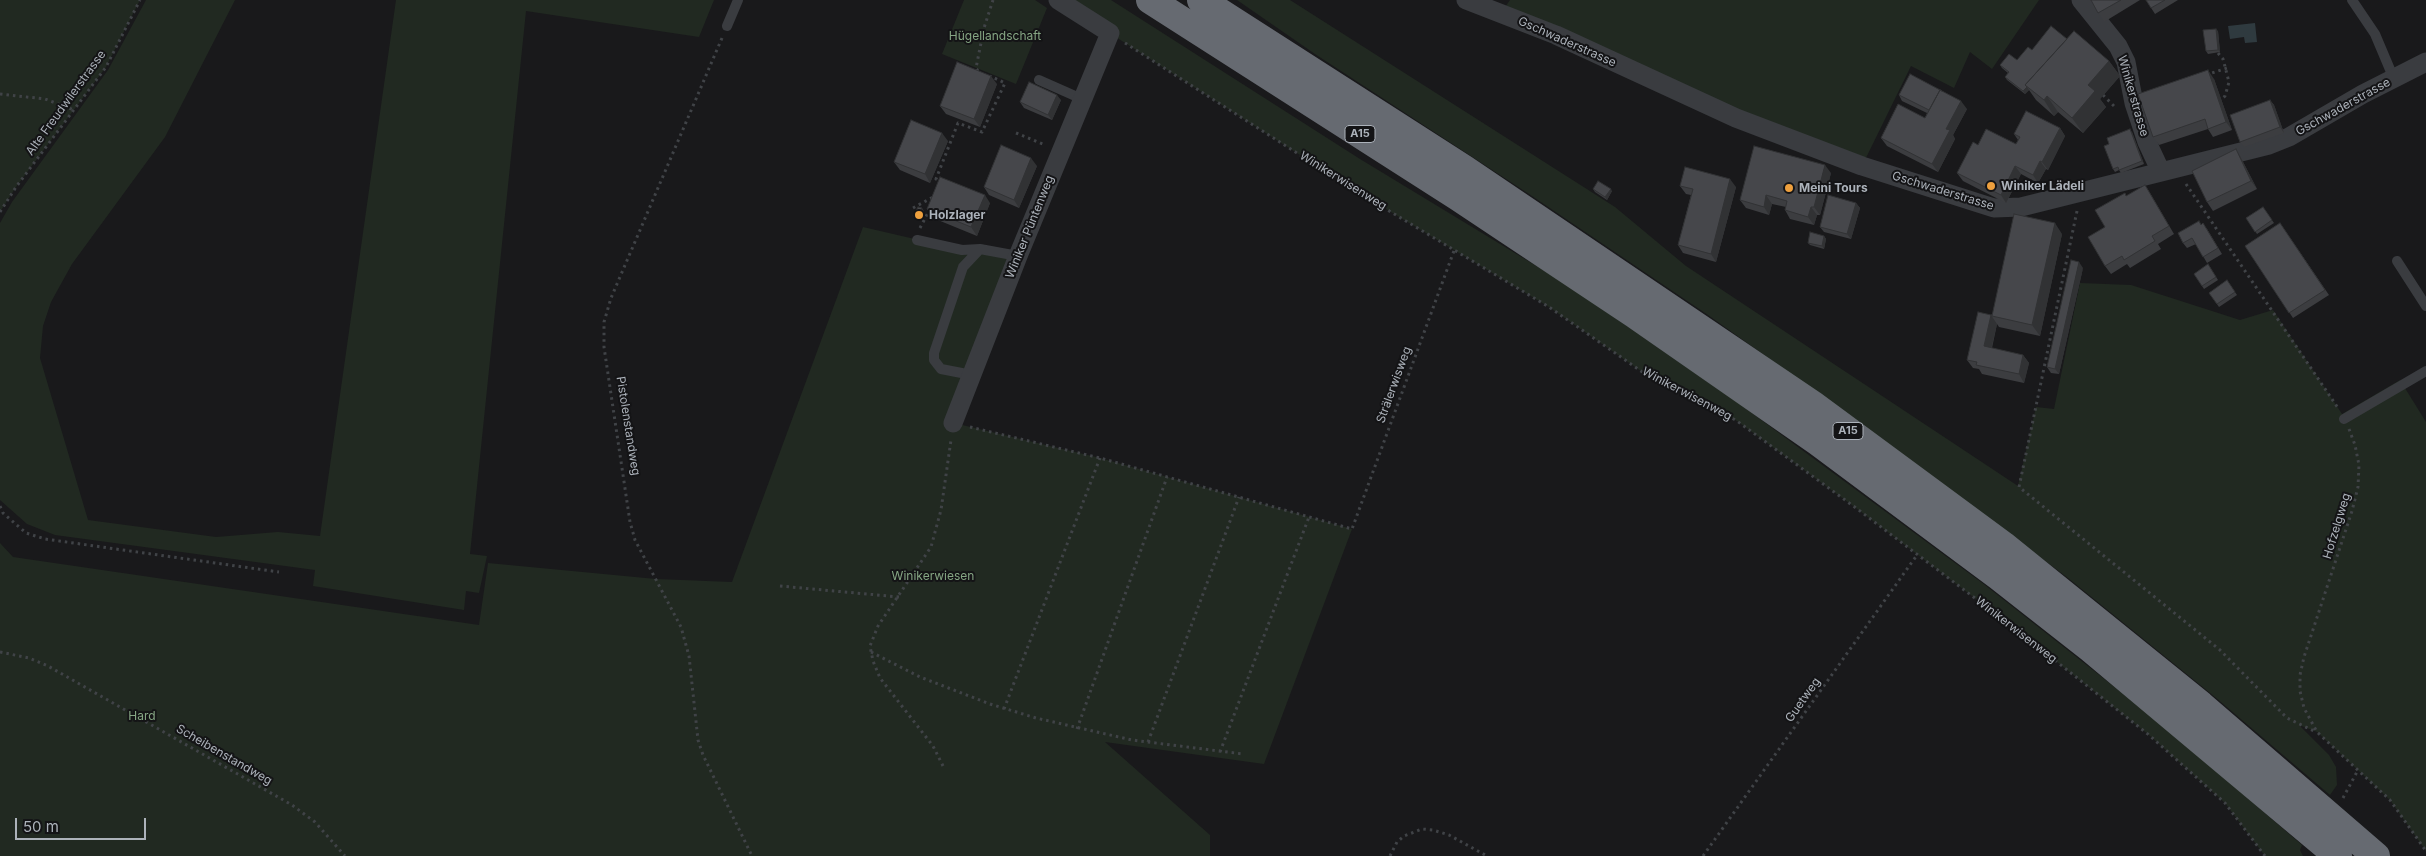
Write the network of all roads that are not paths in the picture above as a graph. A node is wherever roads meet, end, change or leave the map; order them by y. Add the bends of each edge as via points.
1 (738, 0) edge
2 (1058, 0) edge
3 (1150, 0) edge
4 (1201, 0) edge
5 (1466, 0) edge
6 (2081, 0) edge
7 (2352, 0) edge
8 (727, 26) road end
9 (2426, 62) edge
10 (2394, 78) junction
11 (1039, 80) dead end
12 (1082, 99) junction
13 (2168, 170) junction
14 (916, 240) road end
15 (980, 250) junction
16 (1018, 256) junction
17 (2397, 261) dead end
18 (2426, 306) edge
19 (2426, 371) edge
20 (972, 375) junction
21 (2344, 419) road end
22 (954, 423) road end
23 (2338, 856) edge
24 (2376, 856) edge

1 - 8 lane
2 - 12 street, Winiker Püntenweg via 1110,33
3 - 23 highway, A15 via 1618,303 1818,442 2091,649
4 - 24 highway, A15 via 1466,170 1812,404 2003,545 2201,705
5 - 13 street, Gschwaderstrasse via 1556,35 1736,118 1862,166 1981,206 2021,207
6 - 13 street, Winikerstrasse via 2118,46 2126,62 2146,142
7 - 10 lane via 2374,34
9 - 10 street, Gschwaderstrasse
10 - 13 street, Gschwaderstrasse via 2276,142 2252,151
11 - 12 lane
12 - 16 street, Winiker Püntenweg
14 - 15 lane via 962,250
15 - 16 lane
15 - 20 lane via 963,267 934,353 934,360 942,369
16 - 20 street, Winiker Püntenweg
17 - 18 lane
19 - 21 lane
20 - 22 street, Winiker Püntenweg

